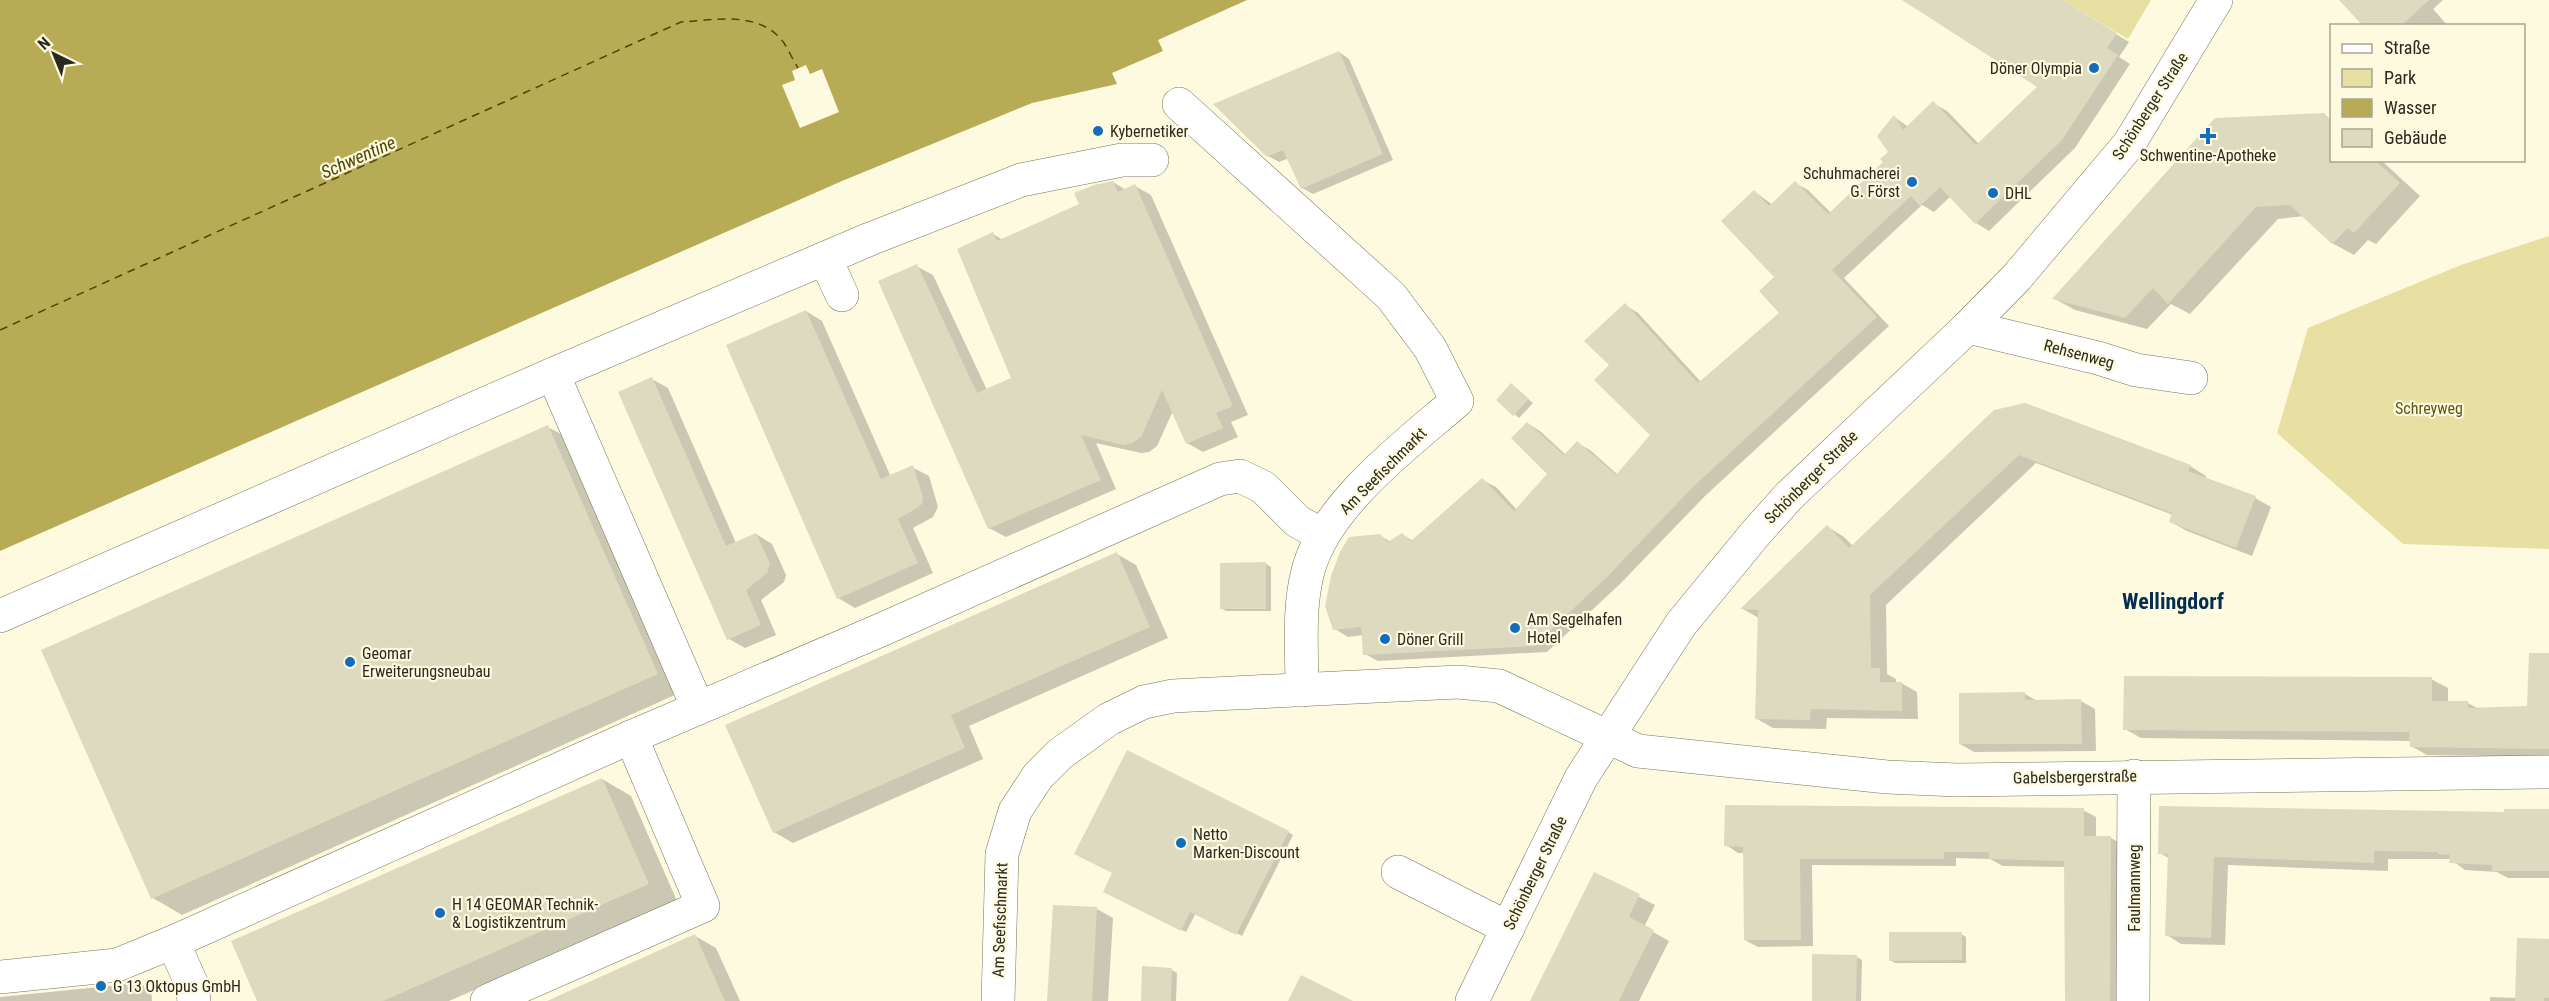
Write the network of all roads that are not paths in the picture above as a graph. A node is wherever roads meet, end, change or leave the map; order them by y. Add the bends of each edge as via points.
1 (2216, 0) edge
2 (1179, 104) dead end
3 (1152, 160) dead end
4 (825, 258) junction
5 (842, 295) dead end
6 (1968, 327) junction
7 (553, 374) junction
8 (2191, 378) dead end
9 (1322, 535) junction
10 (0, 616) edge
11 (1302, 690) junction
12 (698, 708) junction
13 (632, 737) junction
14 (1605, 738) junction
15 (2549, 772) edge
16 (2134, 776) junction
17 (1398, 872) dead end
18 (1508, 928) junction
19 (173, 942) junction
20 (0, 976) edge
21 (194, 1001) edge
22 (487, 1001) edge
23 (998, 1001) edge
24 (1472, 1001) edge
25 (2133, 1001) edge

1 - 6 street, Schönberger Straße via 2129,144 2017,277
2 - 9 street, Am Seefischmarkt via 1391,296 1430,348 1457,401 1349,500
3 - 4 street via 1122,160 1021,180
4 - 5 street
4 - 7 street
6 - 8 street, Rehsenweg via 2098,357 2136,370
6 - 14 street, Schönberger Straße via 1789,496 1755,534 1681,624
7 - 10 street
7 - 12 street
9 - 11 street, Am Seefischmarkt via 1308,571 1302,613
9 - 12 street via 1297,521 1263,488 1239,476 1220,479
11 - 14 street, Am Seefischmarkt via 1458,682 1499,686
11 - 23 street, Am Seefischmarkt via 1173,696 1144,702 1099,726 1060,754 1038,776 1015,810 1002,854
12 - 13 street
13 - 19 street
13 - 22 street via 703,906
14 - 16 street, Gabelsbergerstraße via 1638,751 1887,777 1957,780
14 - 18 street, Schönberger Straße via 1581,778
15 - 16 street, Gabelsbergerstraße
16 - 25 street, Faulmannweg
17 - 18 street
18 - 24 street, Schönberger Straße
19 - 20 street via 117,965
19 - 21 street via 192,985

